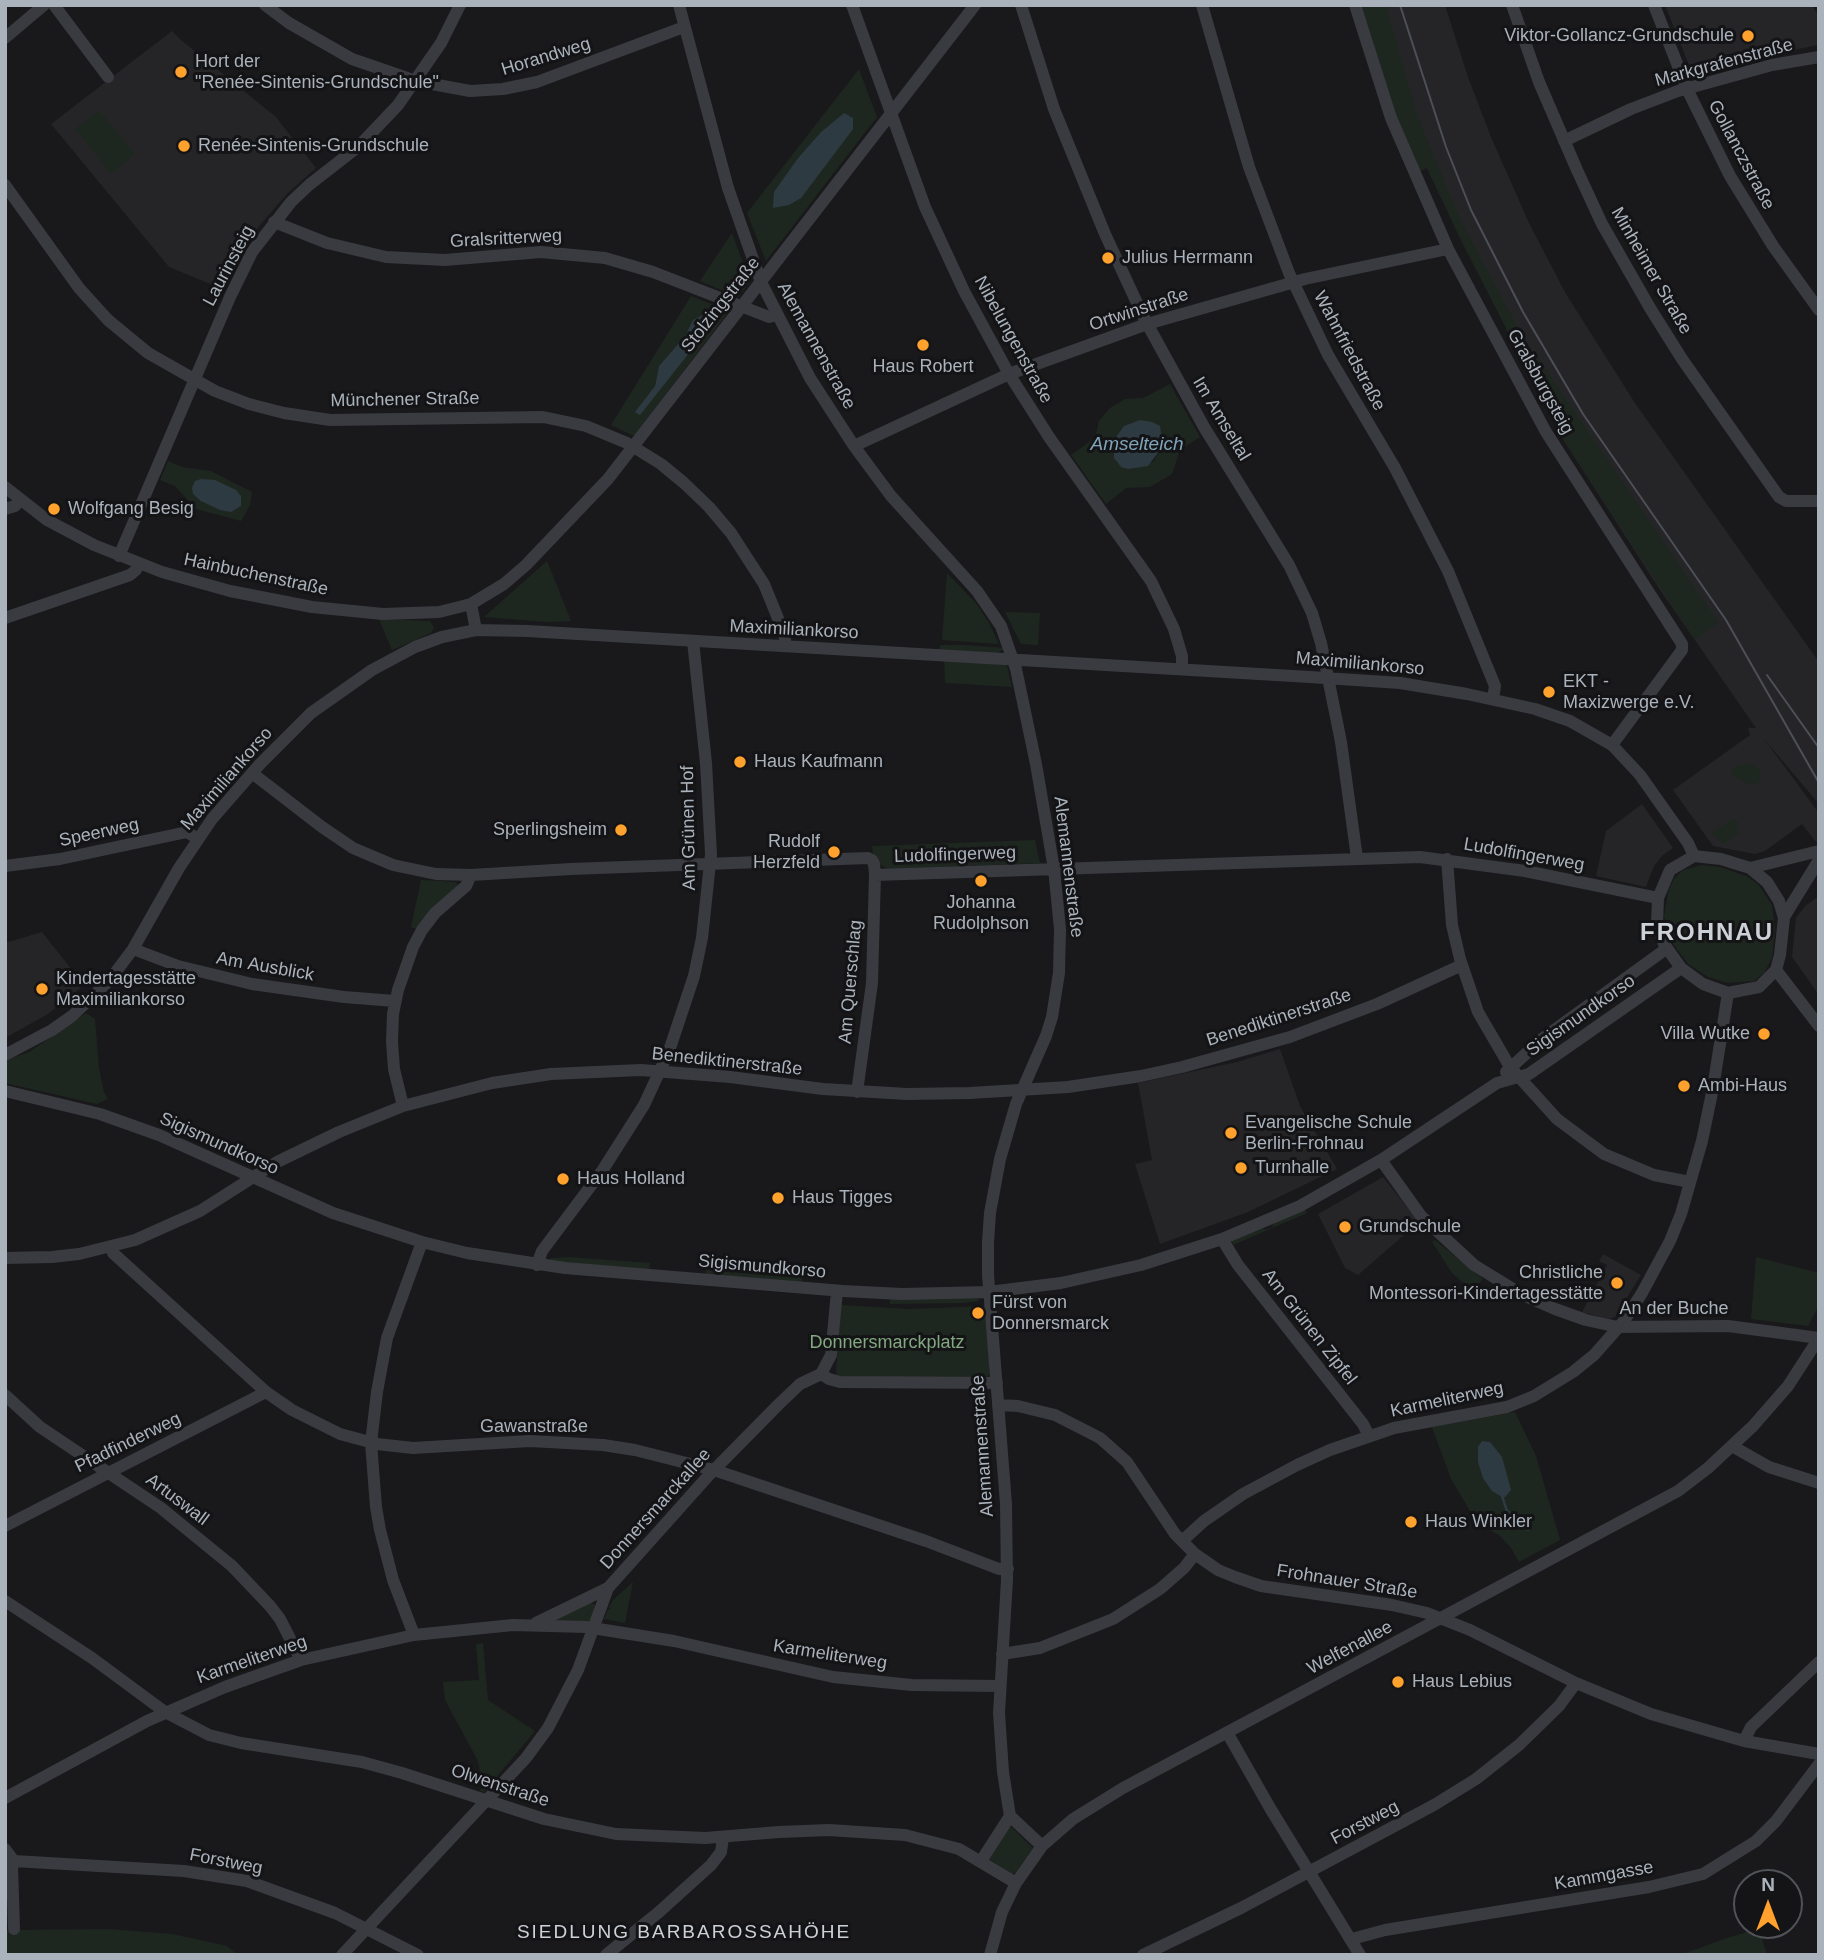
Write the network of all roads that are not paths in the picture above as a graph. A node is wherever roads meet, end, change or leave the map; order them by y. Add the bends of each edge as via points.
1 (44, 5) edge
2 (54, 5) edge
3 (265, 5) edge
4 (460, 5) edge
5 (679, 5) edge
6 (852, 5) edge
7 (975, 5) edge
8 (1021, 5) edge
9 (1202, 5) edge
10 (1355, 5) edge
11 (1512, 5) edge
12 (1654, 5) edge
13 (684, 27) junction
14 (5, 38) edge
15 (1819, 57) edge
16 (108, 77) dead end
17 (416, 81) junction
18 (1687, 89) junction
19 (890, 116) junction
20 (1564, 141) junction
21 (5, 185) edge
22 (274, 222) junction
23 (1448, 249) junction
24 (761, 282) junction
25 (1294, 282) junction
26 (742, 307) junction
27 (1819, 310) edge
28 (776, 314) junction
29 (1147, 324) junction
30 (1009, 374) junction
31 (194, 380) junction
32 (854, 446) junction
33 (633, 447) junction
34 (5, 487) edge
35 (20, 500) junction
36 (1819, 501) edge
37 (5, 509) edge
38 (119, 556) junction
39 (139, 564) junction
40 (471, 604) junction
41 (444, 611) junction
42 (5, 618) edge
43 (476, 631) junction
44 (442, 637) junction
45 (693, 641) junction
46 (786, 646) junction
47 (1014, 660) junction
48 (1182, 669) junction
49 (1328, 678) junction
50 (1493, 699) junction
51 (1612, 745) junction
52 (252, 773) junction
53 (198, 839) junction
54 (1819, 851) edge
55 (1694, 856) junction
56 (1357, 858) junction
57 (1447, 859) junction
58 (1819, 860) edge
59 (710, 864) junction
60 (5, 866) edge
61 (1750, 868) junction
62 (1054, 869) junction
63 (471, 875) junction
64 (875, 875) junction
65 (1658, 898) junction
66 (1784, 918) junction
67 (1666, 948) junction
68 (133, 949) junction
69 (1462, 965) junction
70 (1681, 968) junction
71 (1776, 970) junction
72 (1728, 993) junction
73 (395, 1001) junction
74 (1819, 1026) edge
75 (5, 1055) edge
76 (1510, 1067) junction
77 (661, 1071) junction
78 (1519, 1078) junction
79 (1497, 1083) junction
80 (1022, 1090) junction
81 (5, 1091) edge
82 (857, 1091) junction
83 (403, 1106) junction
84 (1381, 1160) junction
85 (253, 1177) junction
86 (1690, 1182) junction
87 (1222, 1239) junction
88 (422, 1242) junction
89 (112, 1247) junction
90 (5, 1258) edge
91 (537, 1265) junction
92 (837, 1291) junction
93 (989, 1292) junction
94 (1618, 1327) junction
95 (1819, 1338) edge
96 (821, 1374) junction
97 (997, 1383) junction
98 (266, 1392) junction
99 (5, 1395) edge
100 (998, 1405) junction
101 (1369, 1436) junction
102 (372, 1443) junction
103 (1732, 1446) junction
104 (714, 1470) junction
105 (107, 1472) junction
106 (1819, 1483) edge
107 (5, 1526) edge
108 (1182, 1541) junction
109 (1195, 1554) junction
110 (1007, 1569) junction
111 (608, 1588) junction
112 (5, 1601) edge
113 (1442, 1618) junction
114 (532, 1624) junction
115 (593, 1628) junction
116 (414, 1635) junction
117 (1002, 1654) junction
118 (301, 1660) junction
119 (1819, 1662) edge
120 (1576, 1683) junction
121 (999, 1686) junction
122 (165, 1712) junction
123 (1228, 1734) junction
124 (1744, 1741) junction
125 (1819, 1754) edge
126 (1819, 1764) edge
127 (5, 1798) edge
128 (486, 1802) junction
129 (1010, 1816) junction
130 (723, 1838) junction
131 (1042, 1846) junction
132 (5, 1849) edge
133 (14, 1861) junction
134 (981, 1861) junction
135 (1309, 1872) junction
136 (1016, 1883) junction
137 (368, 1927) junction
138 (14, 1929) dead end
139 (1352, 1939) junction
140 (342, 1955) edge
141 (418, 1955) edge
142 (606, 1955) edge
143 (990, 1955) edge
144 (1143, 1955) edge
145 (1360, 1955) edge

1 - 14 street
2 - 16 street
3 - 17 street, Horandweg via 337,52
4 - 17 street, Laurinsteig
5 - 13 street, Alemannenstraße
6 - 19 street, Nibelungenstraße
7 - 19 street, Stolzingstraße
8 - 29 street, Im Amseltal via 1054,109 1104,234
9 - 25 street, Wahnfriedstraße via 1250,167
10 - 23 street, Gralsburgsteig via 1391,118
11 - 20 street, Minheimer Straße
12 - 18 street, Gollanczstraße
13 - 17 street, Horandweg via 537,82 503,89 470,91
13 - 24 street, Alemannenstraße via 728,188
15 - 18 street, Markgrafenstraße
17 - 22 street, Laurinsteig via 379,127 309,185
18 - 20 street, Markgrafenstraße
18 - 27 street, Gollanczstraße via 1742,197
19 - 24 street, Stolzingstraße
19 - 30 street, Nibelungenstraße via 925,207
20 - 36 street, Minheimer Straße via 1602,224 1650,309 1755,463 1782,499
21 - 31 street, Münchener Straße via 79,288 108,320 148,353
22 - 26 street, Gralsritterweg via 327,243 386,257 453,260 555,252 605,258
22 - 31 street, Laurinsteig via 240,275
23 - 25 street, Ortwinstraße
23 - 51 street, Gralsburgsteig via 1546,432 1682,645
24 - 26 street, Stolzingstraße
24 - 28 street, Alemannenstraße
25 - 29 street, Ortwinstraße
25 - 50 street, Wahnfriedstraße via 1328,355 1395,468 1448,571 1495,686
26 - 28 street, Gralsritterweg via 769,317
26 - 33 street, Stolzingstraße
28 - 32 street, Alemannenstraße
29 - 30 street, Ortwinstraße
29 - 49 street, Im Amseltal via 1299,583 1312,613
30 - 32 street, Ortwinstraße
30 - 48 street, Nibelungenstraße via 1064,461 1146,573 1174,629
31 - 33 street, Münchener Straße via 249,404 284,413 330,420 543,417 586,426
31 - 38 street, Laurinsteig
32 - 47 street, Alemannenstraße via 891,496 985,601
33 - 40 street, Stolzingstraße via 550,543 503,584
33 - 46 street, Münchener Straße via 684,483 732,533 764,584
34 - 35 street, Hainbuchenstraße
35 - 37 street
35 - 38 street, Hainbuchenstraße via 47,520
38 - 39 street, Hainbuchenstraße
39 - 41 street, Hainbuchenstraße via 271,600 372,613
39 - 42 street via 130,575
40 - 41 street, Stolzingstraße
40 - 43 street
41 - 44 street
43 - 44 street, Maximiliankorso
43 - 45 street, Maximiliankorso
44 - 52 street, Maximiliankorso via 393,658 345,688 311,713
45 - 46 street, Maximiliankorso
45 - 59 street, Am Grünen Hof via 706,763
46 - 47 street, Maximiliankorso
47 - 48 street, Maximiliankorso
47 - 62 street, Alemannenstraße
48 - 49 street, Maximiliankorso
49 - 50 street, Maximiliankorso via 1400,683
49 - 56 street, Im Amseltal
50 - 51 street, Maximiliankorso via 1570,721
51 - 55 street, Maximiliankorso via 1640,775
52 - 53 street, Maximiliankorso
52 - 63 street, Ludolfingerweg via 329,833 365,854 412,870
53 - 60 street, Speerweg via 187,832
53 - 68 street, Maximiliankorso
54 - 61 street
55 - 61 street
55 - 65 street via 1670,870
56 - 57 street, Ludolfingerweg
56 - 62 street, Ludolfingerweg
57 - 65 street, Ludolfingerweg
57 - 69 street via 1452,925
58 - 66 street
59 - 63 street, Ludolfingerweg
59 - 64 street, Ludolfingerweg via 868,858
59 - 77 street, Am Grünen Hof via 694,976
61 - 66 street via 1771,888
62 - 64 street, Ludolfingerweg
62 - 80 street, Alemannenstraße via 1059,973 1046,1036
63 - 73 street via 466,886 422,930
64 - 82 street, Am Querschlag via 872,983
65 - 67 street via 1657,925
66 - 71 street
67 - 70 street
67 - 76 street, Sigismundkorso
68 - 73 street, Am Ausblick via 178,966 252,984
68 - 75 street, Maximiliankorso via 85,1006
69 - 76 street via 1478,1012
69 - 80 street, Benediktinerstraße via 1377,1004 1222,1057 1094,1084
70 - 72 street via 1703,984
70 - 78 street, Sigismundkorso
71 - 72 street via 1759,987
71 - 74 street
72 - 86 street, Karmeliterweg via 1713,1088
73 - 83 street via 392,1050
76 - 78 street
76 - 79 street, Sigismundkorso
77 - 82 street, Benediktinerstraße
77 - 83 street, Benediktinerstraße via 551,1074 476,1086
77 - 91 street, Am Grünen Hof via 624,1139 542,1251
78 - 79 street, Sigismundkorso
78 - 86 street via 1556,1119 1604,1154 1654,1175
79 - 84 street, Sigismundkorso
80 - 82 street, Benediktinerstraße
80 - 93 street, Alemannenstraße via 993,1190
81 - 85 street, Sigismundkorso via 100,1114 171,1139
83 - 85 street, Benediktinerstraße via 322,1139
84 - 87 street, Sigismundkorso via 1300,1206
84 - 94 street, An der Buche via 1421,1216 1474,1265 1534,1300
85 - 88 street, Sigismundkorso via 333,1213
85 - 89 street, Benediktinerstraße via 181,1220
86 - 94 street, Karmeliterweg via 1670,1241 1643,1293
87 - 93 street, Sigismundkorso via 1112,1273
87 - 101 street, Am Grünen Zipfel
88 - 91 street, Sigismundkorso
88 - 102 street via 387,1338
89 - 90 street, Benediktinerstraße via 52,1257
89 - 98 street, Gawanstraße via 113,1253
91 - 92 street, Sigismundkorso
92 - 93 street, Sigismundkorso
92 - 96 street via 831,1355
93 - 97 street, Alemannenstraße
94 - 95 street, An der Buche via 1728,1326
94 - 101 street, Karmeliterweg via 1573,1372 1507,1407 1428,1420
95 - 103 street, Welfenallee via 1788,1386
96 - 97 street via 840,1381
96 - 104 street, Donnersmarckallee via 800,1384
97 - 100 street, Alemannenstraße
98 - 102 street, Gawanstraße via 317,1423
98 - 105 street, Pfadfinderweg
99 - 105 street, Artuswall via 40,1427
100 - 108 street, Frohnauer Straße via 1055,1415 1100,1438 1127,1462
100 - 110 street, Alemannenstraße
101 - 108 street, Karmeliterweg via 1297,1465 1242,1494
102 - 104 street, Gawanstraße via 432,1448 530,1441 591,1444
102 - 116 street via 380,1530
103 - 106 street via 1769,1467
103 - 113 street, Welfenallee via 1678,1491
104 - 110 street, Gawanstraße
104 - 111 street, Donnersmarckallee
105 - 107 street, Pfadfinderweg
105 - 118 street, Artuswall via 161,1508 253,1586 280,1619
108 - 109 street, Frohnauer Straße
109 - 113 street, Frohnauer Straße via 1218,1570 1261,1586 1392,1605
109 - 117 street via 1160,1588 1113,1619 1040,1648
110 - 117 street, Alemannenstraße
111 - 114 street, Karmeliterweg
111 - 115 street, Donnersmarckallee
112 - 122 street, Olwenstraße via 92,1657
113 - 120 street, Frohnauer Straße
113 - 123 street, Welfenallee
114 - 115 street, Karmeliterweg
114 - 116 street, Karmeliterweg
115 - 121 street, Karmeliterweg via 655,1637 833,1677 912,1685
115 - 128 street, Donnersmarckallee via 556,1716
116 - 118 street, Karmeliterweg
117 - 121 street, Alemannenstraße
118 - 122 street, Karmeliterweg
119 - 124 street via 1751,1727
120 - 124 street, Frohnauer Straße via 1650,1714
120 - 135 street, Forstweg via 1527,1737 1476,1779
121 - 129 street, Alemannenstraße
122 - 127 street, Karmeliterweg
122 - 128 street, Olwenstraße via 209,1735 241,1744 362,1762
123 - 131 street, Welfenallee via 1087,1809
123 - 135 street
124 - 125 street, Frohnauer Straße
126 - 139 street, Kammgasse via 1756,1841 1706,1873
128 - 130 street, Olwenstraße via 616,1834
128 - 137 street, Donnersmarckallee
129 - 131 street
129 - 134 street
130 - 134 street, Olwenstraße via 804,1830 888,1833 947,1844
130 - 142 street via 721,1852 711,1865
131 - 136 street, Welfenallee
132 - 133 street
133 - 137 street, Forstweg via 215,1875 284,1893
133 - 138 street
134 - 136 street, Olwenstraße
135 - 139 street
135 - 144 street, Forstweg
136 - 143 street, Welfenallee
137 - 140 street, Donnersmarckallee
137 - 141 street, Forstweg
139 - 145 street

